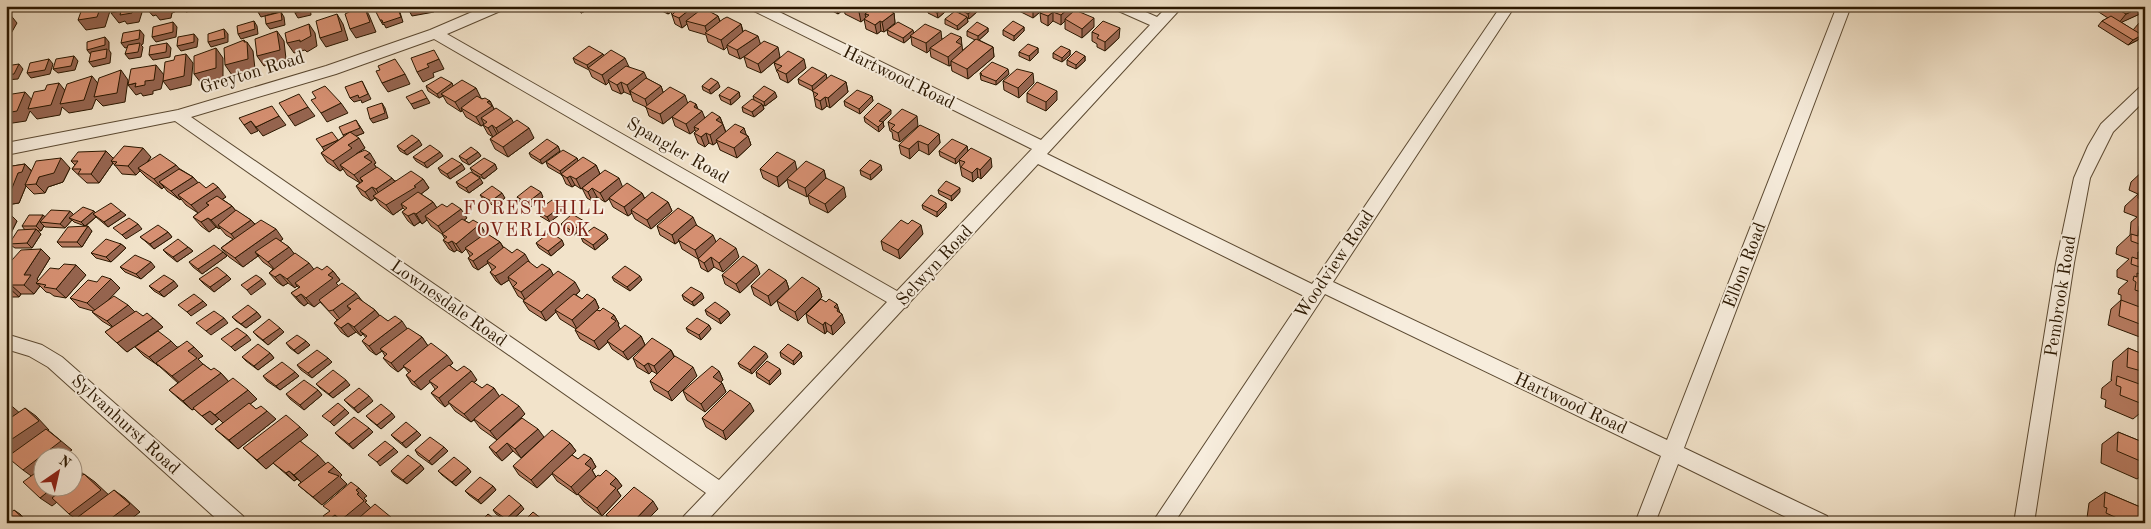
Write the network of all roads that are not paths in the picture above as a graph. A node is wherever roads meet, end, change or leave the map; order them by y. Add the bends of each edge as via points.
1 (500, 6) edge
2 (755, 6) edge
3 (1119, 6) edge
4 (1176, 6) edge
5 (1508, 6) edge
6 (1844, 6) edge
7 (1160, 24) junction
8 (435, 33) junction
9 (2145, 91) edge
10 (178, 115) junction
11 (6, 149) edge
12 (1040, 152) junction
13 (1318, 289) junction
14 (901, 302) junction
15 (6, 341) edge
16 (1673, 452) junction
17 (720, 492) junction
18 (236, 523) edge
19 (691, 523) edge
20 (1162, 523) edge
21 (1645, 523) edge
22 (1820, 523) edge
23 (2024, 523) edge

1 - 8 street, Greyton Road
2 - 12 street, Hartwood Road
3 - 7 street
4 - 7 street, Selwyn Road
5 - 13 street, Woodview Road
6 - 16 street, Elbon Road
7 - 12 street, Selwyn Road
8 - 10 street, Greyton Road via 331,70
8 - 14 street, Spangler Road
9 - 23 street, Pembrook Road via 2107,128 2082,178 2065,263
10 - 11 street, Greyton Road
10 - 17 street, Lownesdale Road
12 - 13 street, Hartwood Road
12 - 14 street, Selwyn Road
13 - 16 street, Hartwood Road
13 - 20 street, Woodview Road
14 - 17 street, Selwyn Road
15 - 18 street, Sylvanhurst Road via 35,350 55,362
16 - 21 street, Elbon Road
16 - 22 street, Hartwood Road
17 - 19 street, Selwyn Road

